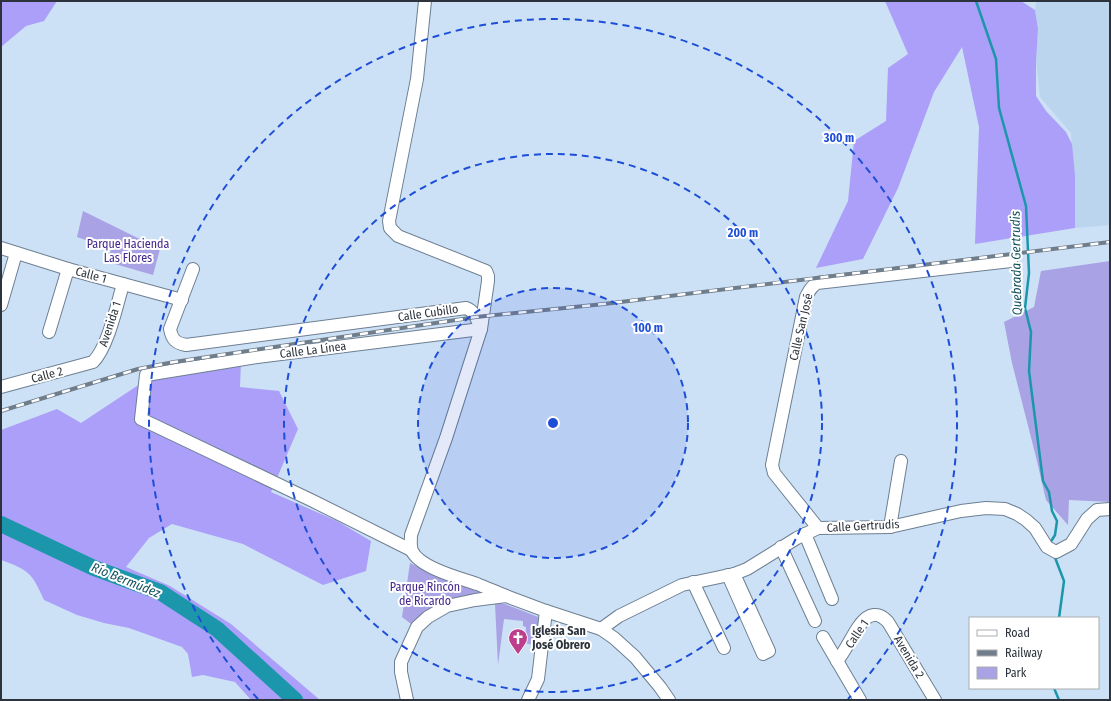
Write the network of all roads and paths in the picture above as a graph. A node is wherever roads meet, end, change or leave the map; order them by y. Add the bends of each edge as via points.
1 (425, 1) edge
2 (1, 248) edge
3 (16, 253) junction
4 (1011, 261) dead end
5 (68, 269) junction
6 (193, 269) dead end
7 (123, 284) junction
8 (182, 300) junction
9 (1, 305) edge
10 (480, 328) junction
11 (49, 332) dead end
12 (93, 362) joint
13 (1, 387) edge
14 (901, 461) dead end
15 (1110, 509) edge
16 (890, 527) junction
17 (818, 528) junction
18 (805, 534) junction
19 (781, 547) junction
20 (412, 550) junction
21 (731, 574) junction
22 (693, 582) junction
23 (506, 596) junction
24 (832, 599) dead end
25 (546, 611) junction
26 (881, 616) joint
27 (815, 621) dead end
28 (601, 629) junction
29 (823, 636) dead end
30 (724, 648) dead end
31 (837, 662) junction
32 (407, 700) edge
33 (528, 700) edge
34 (669, 700) edge
35 (860, 700) edge
36 (935, 700) edge

1 - 10 street via 417,79 389,221 390,228 398,236 486,271 488,281
2 - 3 street, Calle 1
3 - 5 street, Calle 1
3 - 9 street
4 - 17 street, Calle San José via 818,283 808,292 772,465 774,473
5 - 7 street, Calle 1
5 - 11 street
6 - 8 street, Calle Cubillo
7 - 8 street, Calle 1
7 - 12 street, Avenida 1 via 104,347
8 - 10 street, Calle Cubillo via 170,329 172,338 186,345 466,308 474,313
10 - 20 street via 446,438 411,535
10 - 20 street, Calle La Línea via 146,374 141,419
12 - 13 street, Calle 2
14 - 16 street
15 - 16 street, Calle Gertrudis via 1097,510 1087,519 1068,547 1056,552 1047,547 1035,528 1017,514 1000,508 961,511
16 - 17 street, Calle Gertrudis
17 - 18 street, Calle Gertrudis
18 - 19 street, Calle Gertrudis
18 - 24 street
19 - 21 street, Calle Gertrudis via 747,568
19 - 27 street
20 - 23 street via 417,557 436,569
21 - 21 street via 763,654 769,651
21 - 22 street, Calle Gertrudis
22 - 28 street, Calle Gertrudis via 619,616
22 - 30 street
23 - 25 street
23 - 32 street via 447,606 417,627 401,662
25 - 28 street
25 - 33 street via 538,679
26 - 31 street, Calle 1 via 868,617
26 - 36 street, Avenida 2 via 888,622
28 - 34 street via 635,657
29 - 31 street
31 - 35 street

